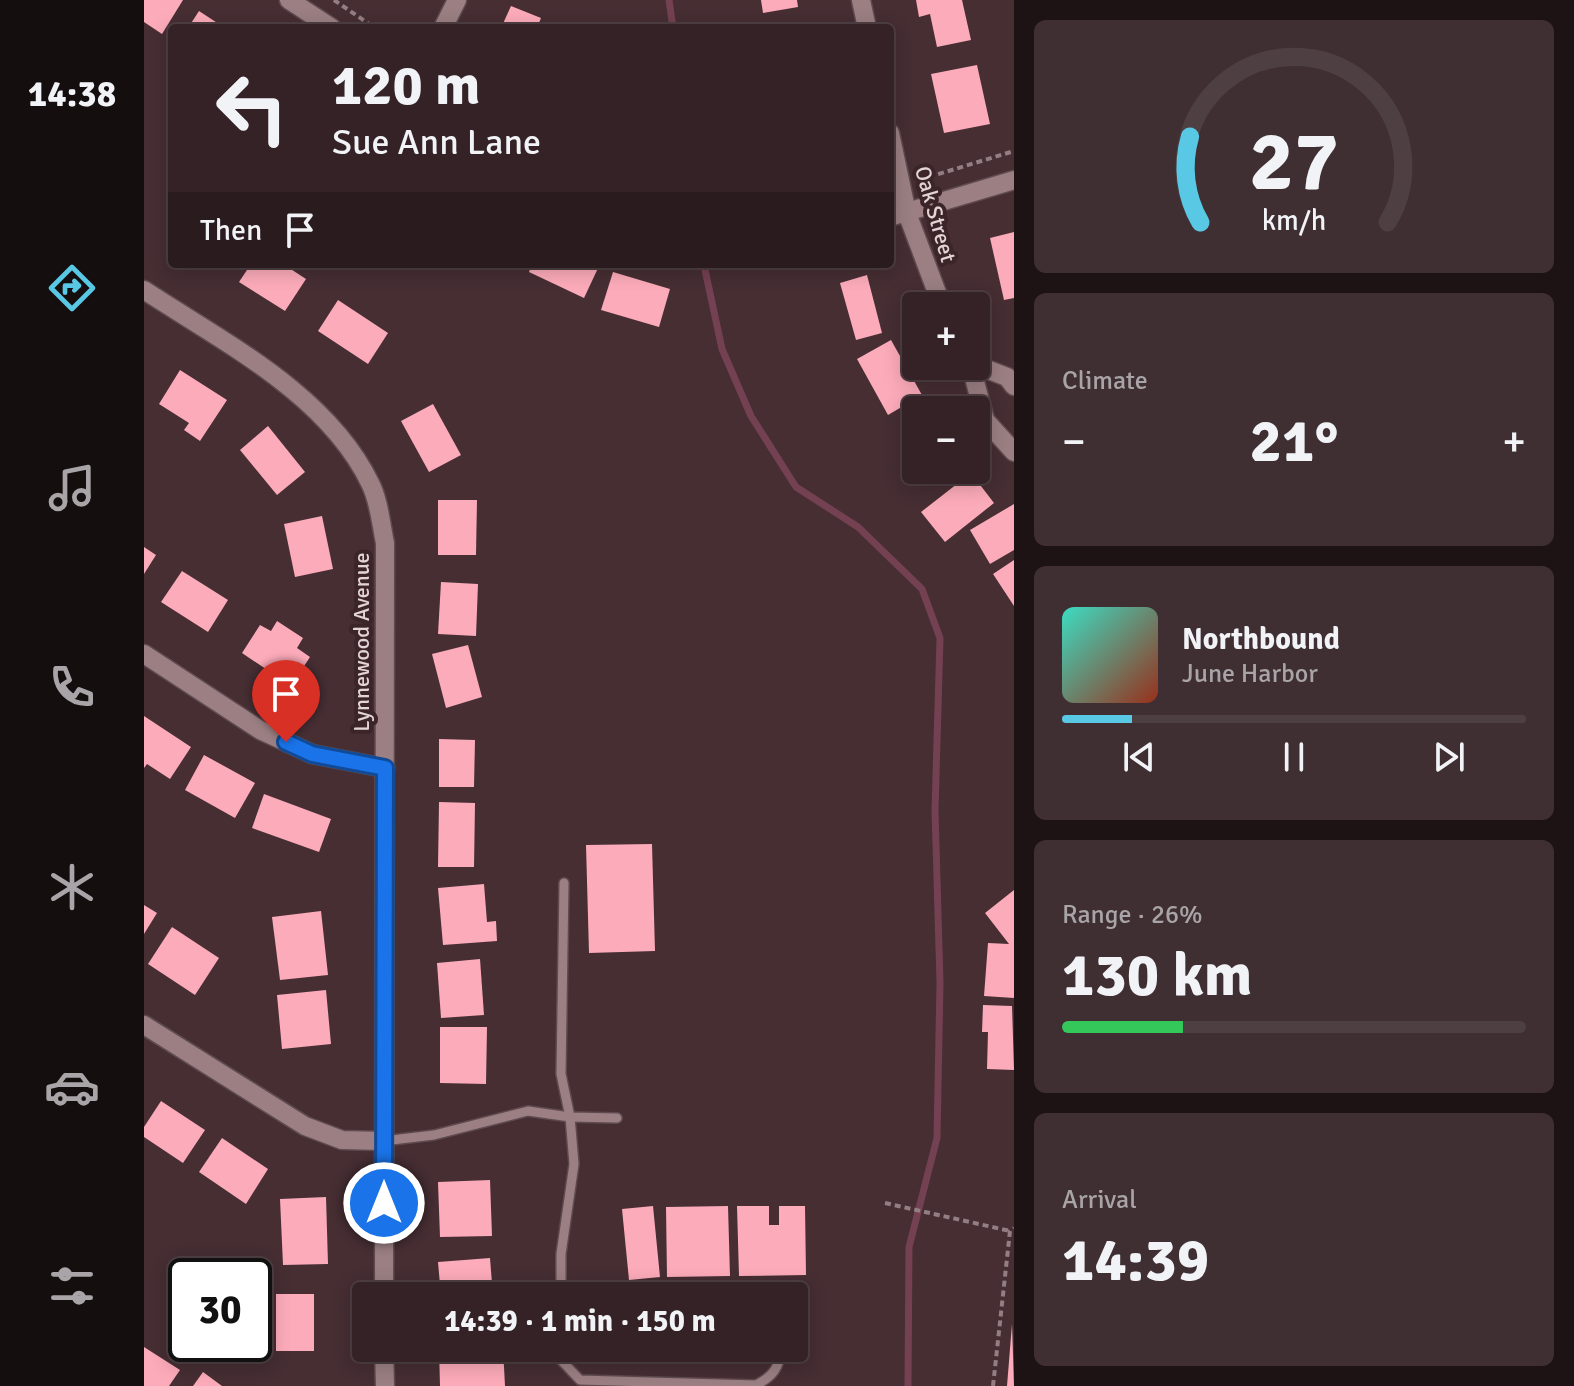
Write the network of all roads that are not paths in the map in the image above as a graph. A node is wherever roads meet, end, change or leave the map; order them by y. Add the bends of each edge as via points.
1 (289, 0) edge
2 (457, 0) edge
3 (861, 0) edge
4 (326, 24) edge
5 (445, 24) edge
6 (866, 24) edge
7 (894, 152) edge
8 (1014, 180) edge
9 (899, 215) edge
10 (144, 290) edge
11 (935, 292) edge
12 (990, 371) edge
13 (977, 380) edge
14 (1014, 386) edge
15 (1014, 452) edge
16 (144, 654) edge
17 (385, 768) junction
18 (564, 883) dead end
19 (144, 1025) edge
20 (570, 1117) junction
21 (617, 1118) dead end
22 (383, 1141) junction
23 (384, 1282) edge
24 (561, 1282) edge
25 (384, 1362) edge
26 (563, 1362) edge
27 (780, 1362) edge
28 (385, 1386) edge

1 - 4 street
2 - 5 street
3 - 6 street
7 - 9 street, Oak Street via 901,185
8 - 9 street
9 - 11 street, Oak Street
10 - 17 street, Lynnewood Avenue via 322,414 371,484 385,543
12 - 14 street
13 - 15 street via 985,420
16 - 17 street via 260,730 312,754
17 - 22 street, Lynnewood Avenue
18 - 20 lane via 561,1074
19 - 22 street via 305,1126 342,1140
20 - 21 lane
20 - 22 lane via 528,1111 434,1135
20 - 24 lane via 574,1164
22 - 23 street, Lynnewood Avenue
25 - 28 street
26 - 27 lane via 580,1380 756,1385 771,1377

